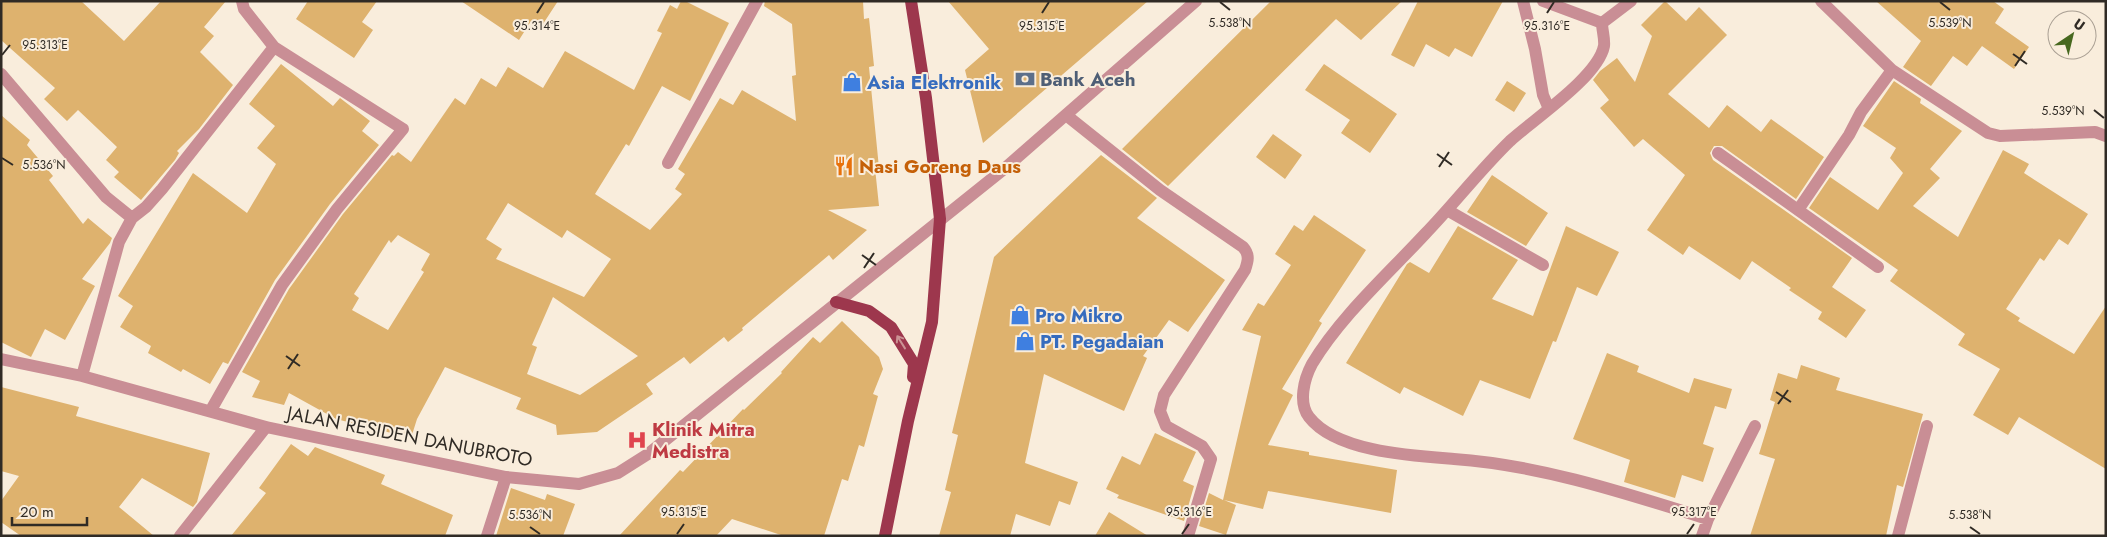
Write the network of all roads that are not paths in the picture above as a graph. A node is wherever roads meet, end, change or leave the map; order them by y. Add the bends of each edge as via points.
1 (242, 1) edge
2 (757, 1) edge
3 (911, 1) edge
4 (1196, 1) edge
5 (1523, 1) edge
6 (1543, 1) edge
7 (1631, 1) edge
8 (1821, 1) edge
9 (1602, 23) junction
10 (274, 47) junction
11 (1892, 70) junction
12 (1, 74) edge
13 (1549, 109) junction
14 (1066, 115) junction
15 (2106, 136) edge
16 (1718, 153) dead end
17 (668, 163) dead end
18 (1447, 210) junction
19 (1798, 210) junction
20 (132, 218) junction
21 (940, 220) junction
22 (1543, 265) dead end
23 (1878, 268) dead end
24 (836, 302) junction
25 (1, 359) edge
26 (82, 376) junction
27 (211, 410) junction
28 (908, 422) junction
29 (1755, 426) dead end
30 (1928, 426) dead end
31 (266, 427) junction
32 (506, 477) junction
33 (1708, 519) junction
34 (182, 535) edge
35 (487, 536) edge
36 (885, 536) edge
37 (1188, 536) edge
38 (1702, 536) edge
39 (1898, 536) edge

1 - 10 street via 244,9
2 - 17 street
3 - 21 main road
4 - 14 street, JALAN RESIDEN DANUBROTO
5 - 13 street via 1543,95
6 - 9 street
7 - 9 street
8 - 11 street
9 - 13 street via 1604,46 1596,65
10 - 20 street via 162,189
10 - 27 street via 403,128 282,285
11 - 15 street via 1988,132 2000,136 2095,132
11 - 19 street
12 - 20 street via 106,197
13 - 18 street via 1510,141
14 - 21 street, JALAN RESIDEN DANUBROTO
14 - 37 street via 1160,190 1248,252 1245,270 1164,395 1160,411 1166,426 1202,446 1211,459
16 - 19 street
18 - 22 street
18 - 33 street via 1348,316 1312,365 1303,393 1308,416 1333,435 1362,447 1414,456 1484,461 1636,496
19 - 23 street
20 - 26 street via 118,242
21 - 24 street, JALAN RESIDEN DANUBROTO
21 - 28 main road via 932,322
28 -> 24 main road via 914,364 899,338 891,327 869,311
24 - 32 street, JALAN RESIDEN DANUBROTO via 648,454 618,473 579,484
25 - 26 street, JALAN RESIDEN DANUBROTO
26 - 27 street, JALAN RESIDEN DANUBROTO
27 - 31 street, JALAN RESIDEN DANUBROTO
28 - 36 main road
29 - 33 street
30 - 39 street
31 - 32 street, JALAN RESIDEN DANUBROTO
31 - 34 street
32 - 35 street
33 - 38 street

